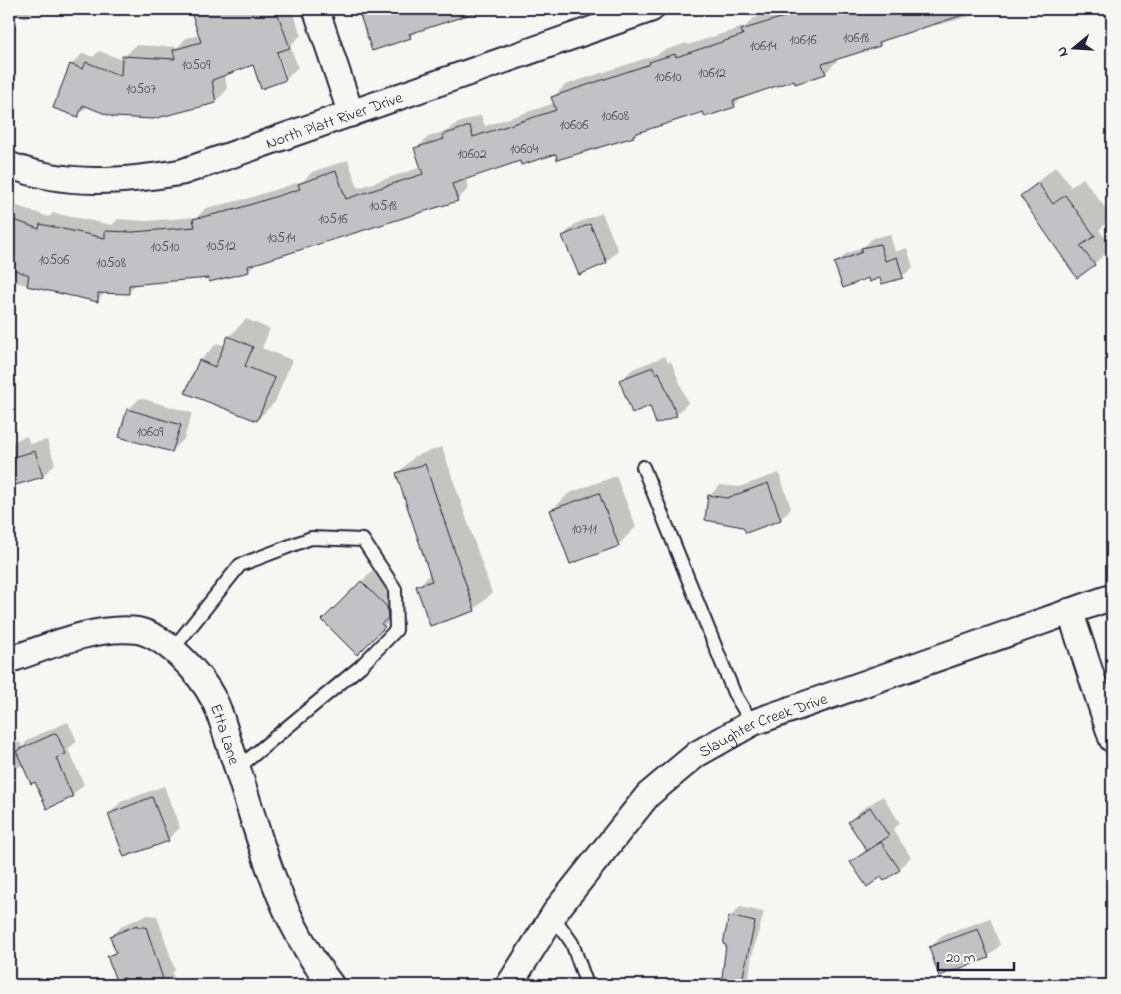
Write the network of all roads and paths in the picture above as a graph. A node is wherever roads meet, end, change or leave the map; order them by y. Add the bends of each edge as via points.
1 (316, 9) edge
2 (651, 9) edge
3 (351, 114) junction
4 (9, 165) edge
5 (643, 467) dead end
6 (1112, 597) edge
7 (1070, 611) junction
8 (172, 650) junction
9 (9, 660) edge
10 (752, 723) junction
11 (1112, 739) edge
12 (238, 768) junction
13 (553, 916) junction
14 (330, 985) edge
15 (509, 985) edge
16 (587, 985) edge

1 - 3 street
2 - 3 street, North Platt River Drive
3 - 4 street, North Platt River Drive via 182,172 143,179 107,182 67,179
5 - 10 lane via 734,693
6 - 7 street, Slaughter Creek Drive
7 - 10 street, Slaughter Creek Drive
7 - 11 street
8 - 9 street, Etta Lane via 151,636 135,630 120,630 72,638
8 - 12 street, Etta Lane via 189,665 214,700
8 - 12 lane via 240,565 311,538 362,540 395,589 396,630 362,666
10 - 13 street, Slaughter Creek Drive via 697,754 648,795
12 - 14 street, Etta Lane via 275,883 294,929
13 - 15 street, Slaughter Creek Drive
13 - 16 lane via 572,943

